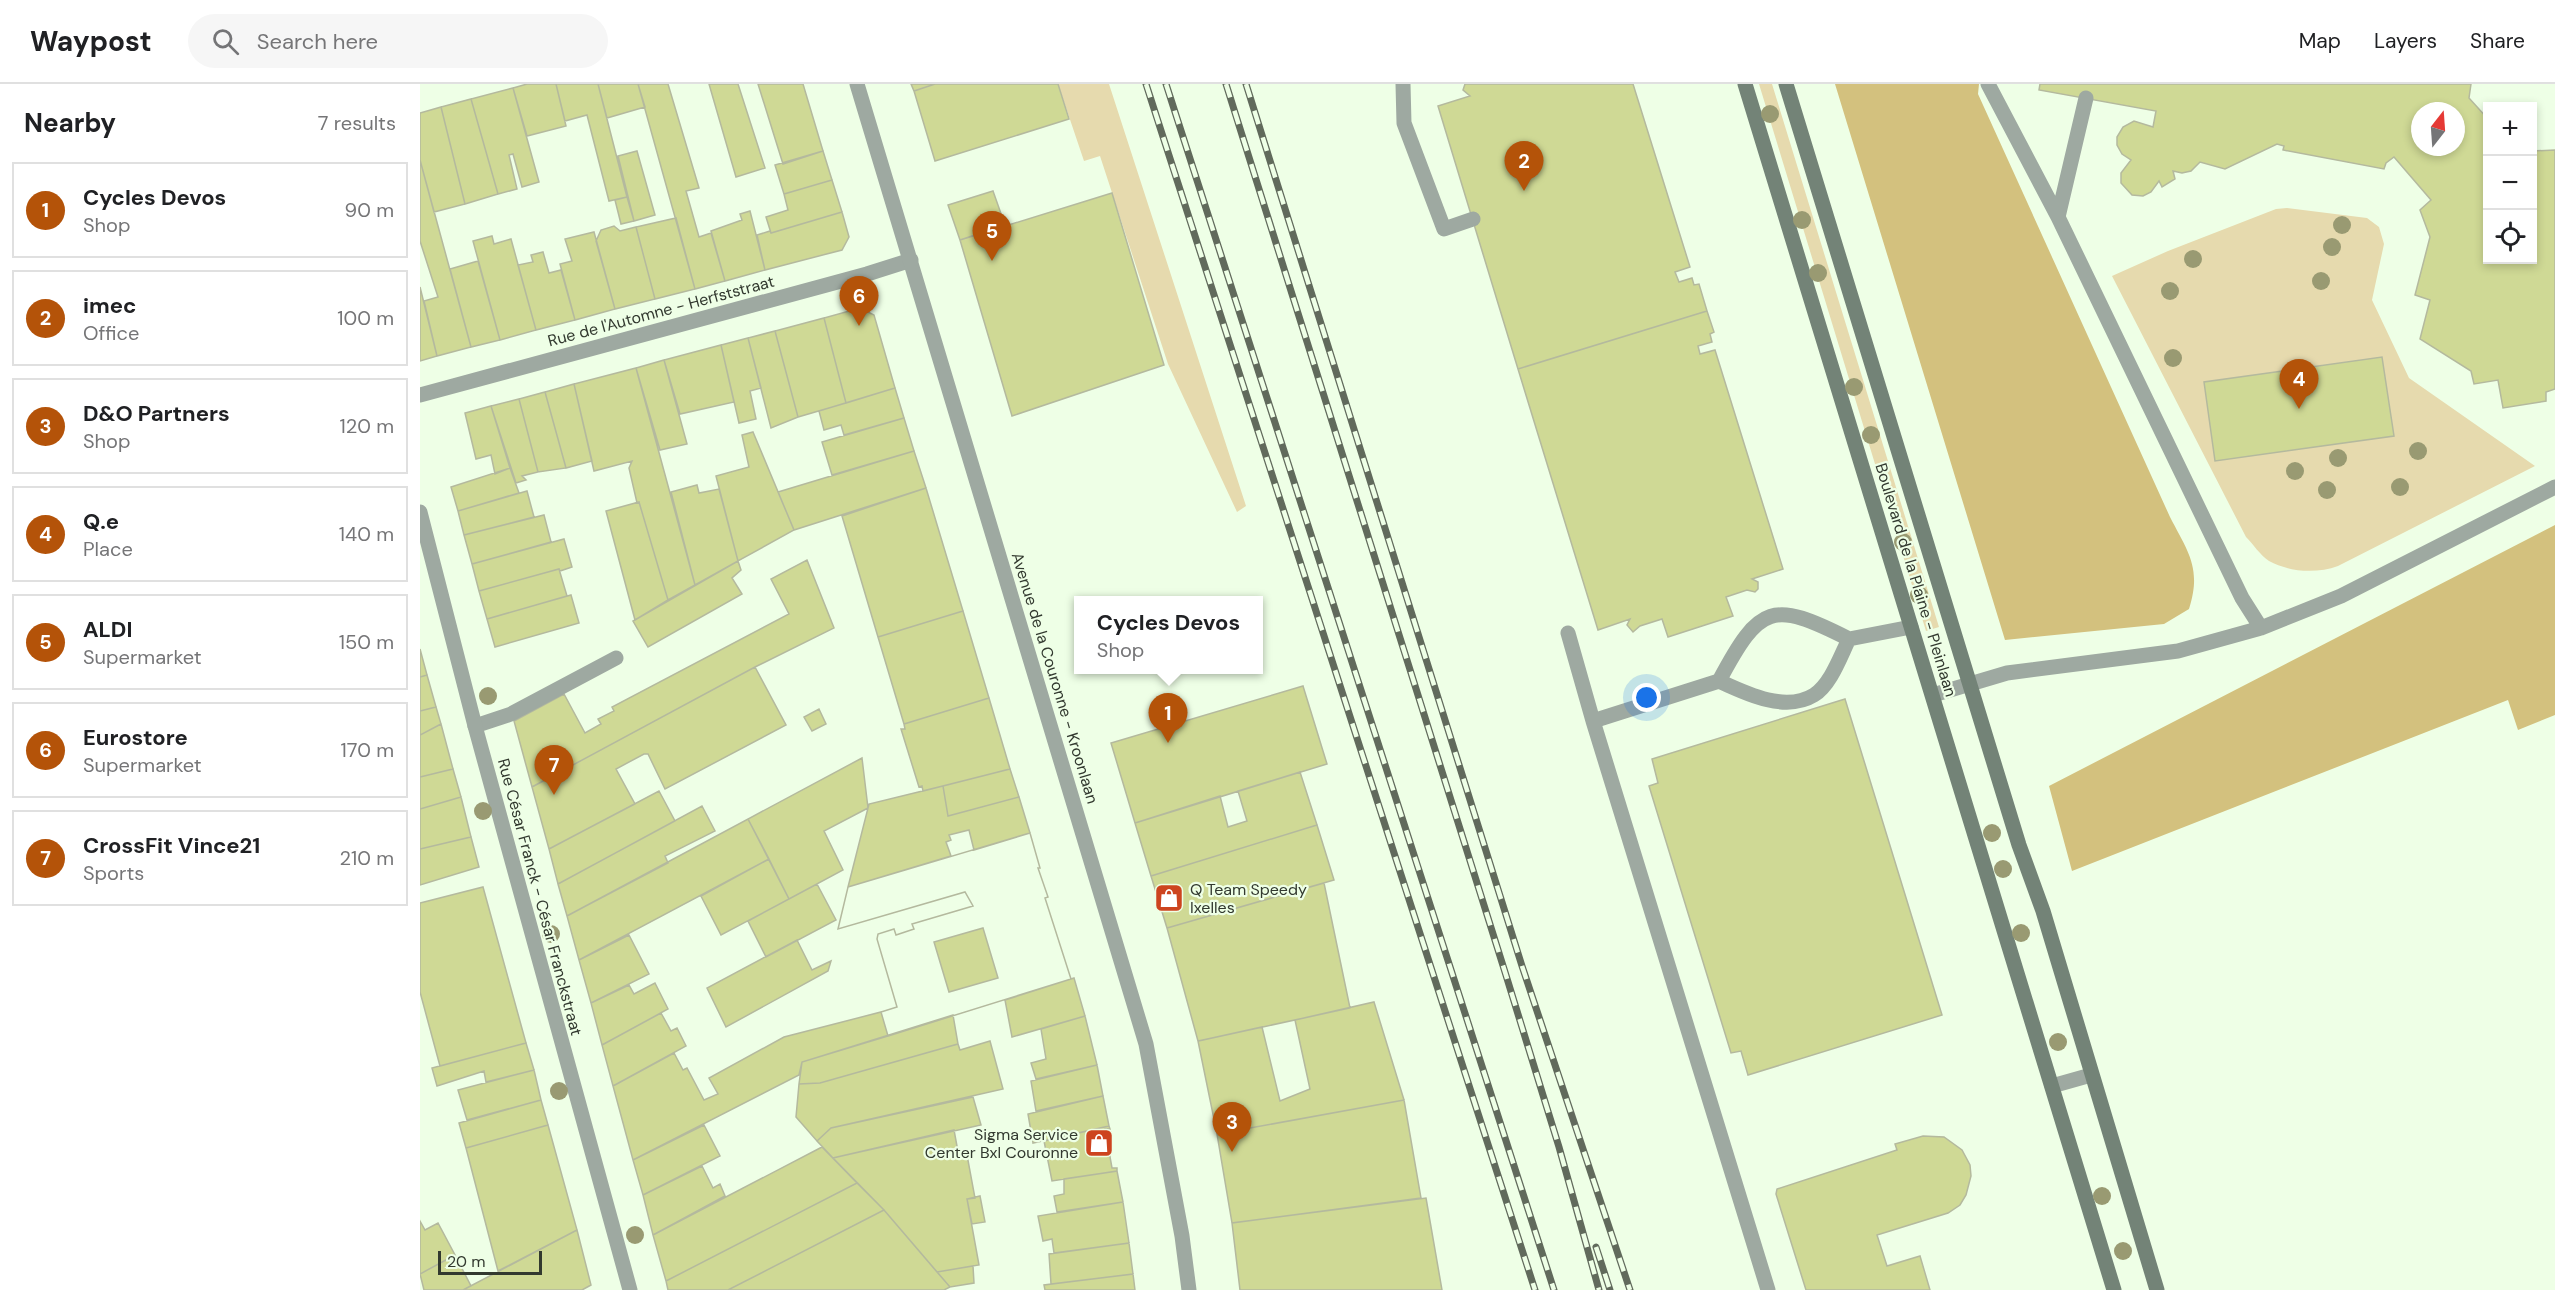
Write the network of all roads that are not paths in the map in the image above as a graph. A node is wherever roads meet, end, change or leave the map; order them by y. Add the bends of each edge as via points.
1 (857, 84) edge
2 (1403, 84) edge
3 (1745, 84) edge
4 (1786, 84) edge
5 (1988, 84) edge
6 (2086, 99) dead end
7 (2058, 217) junction
8 (1473, 219) dead end
9 (910, 260) junction
10 (420, 395) edge
11 (2555, 487) edge
12 (420, 512) edge
13 (1911, 627) junction
14 (2261, 628) junction
15 (1568, 633) dead end
16 (1849, 639) junction
17 (616, 658) dead end
18 (1719, 681) junction
19 (1971, 684) junction
20 (1933, 695) junction
21 (1593, 721) junction
22 (475, 726) junction
23 (2091, 1075) junction
24 (2052, 1086) junction
25 (630, 1290) edge
26 (1189, 1290) edge
27 (1768, 1290) edge
28 (2114, 1290) edge
29 (2157, 1290) edge

1 - 9 street, Avenue de la Couronne - Kroonlaan
2 - 8 street via 1404,123 1444,229
3 - 13 main road, Boulevard de la Plaine - Pleinlaan
4 - 19 main road, Boulevard de la Plaine - Pleinlaan
5 - 7 street
6 - 7 street
7 - 14 street via 2242,598
9 - 10 street, Rue de l'Automne - Herfststraat
9 - 26 street, Avenue de la Couronne - Kroonlaan via 1146,1044
11 - 14 street via 2341,596
12 - 22 street, Rue César Franck - César Franckstraat
13 - 16 street
13 - 20 main road, Boulevard de la Plaine - Pleinlaan
14 - 19 street via 2178,651 2018,671
15 - 21 street
16 - 18 street via 1813,696 1774,702
16 - 18 street via 1804,618 1789,614 1769,617 1755,624
17 - 22 street via 512,714
18 - 21 street
19 - 20 street
19 - 23 main road, Boulevard de la Plaine - Pleinlaan
20 - 24 main road, Boulevard de la Plaine - Pleinlaan
21 - 27 street
22 - 25 street, Rue César Franck - César Franckstraat
23 - 24 street
23 - 29 main road, Boulevard de la Plaine - Pleinlaan
24 - 28 main road, Boulevard de la Plaine - Pleinlaan

